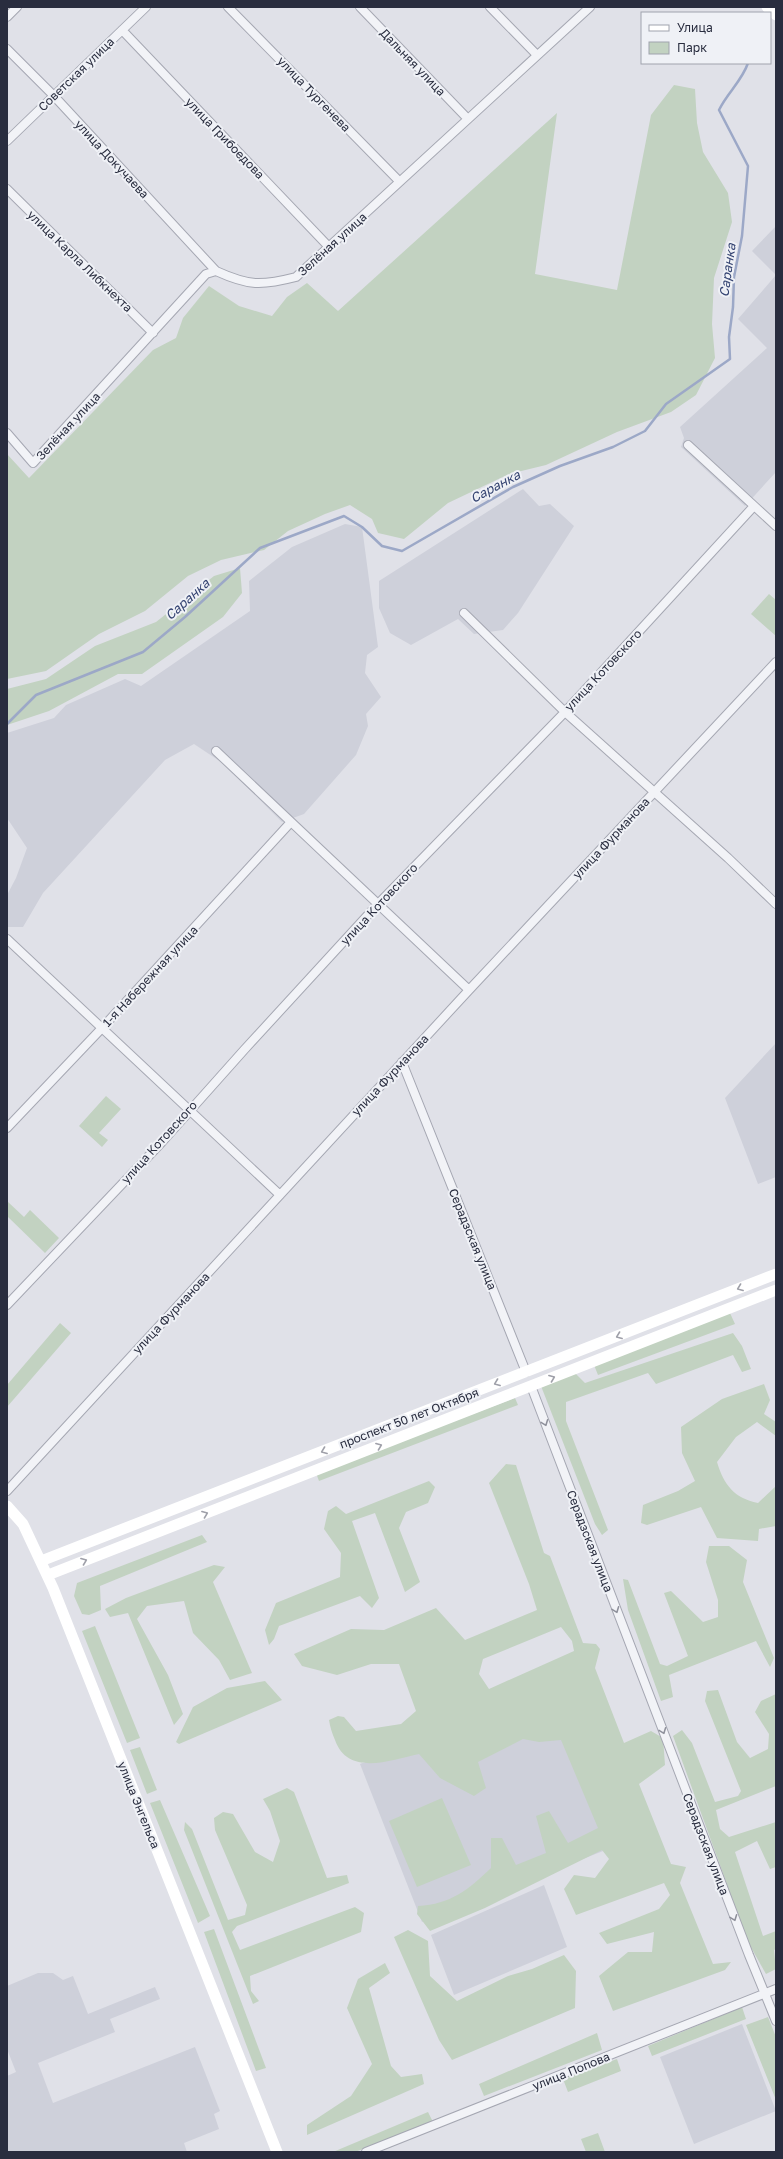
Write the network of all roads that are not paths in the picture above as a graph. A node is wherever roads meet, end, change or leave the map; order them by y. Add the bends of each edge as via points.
1 (17, 7) edge
2 (146, 7) edge
3 (228, 7) edge
4 (360, 7) edge
5 (490, 7) edge
6 (590, 7) edge
7 (767, 7) edge
8 (776, 15) edge
9 (7, 17) edge
10 (122, 30) junction
11 (7, 49) edge
12 (537, 55) junction
13 (54, 96) junction
14 (467, 118) junction
15 (7, 141) edge
16 (399, 182) junction
17 (7, 189) edge
18 (329, 247) junction
19 (216, 271) junction
20 (153, 333) junction
21 (7, 433) edge
22 (688, 445) dead end
23 (754, 506) junction
24 (776, 526) edge
25 (464, 613) dead end
26 (776, 662) edge
27 (565, 712) junction
28 (216, 751) dead end
29 (653, 792) junction
30 (291, 822) junction
31 (378, 904) junction
32 (776, 904) edge
33 (7, 939) edge
34 (469, 990) junction
35 (102, 1028) junction
36 (402, 1062) junction
37 (190, 1109) junction
38 (7, 1128) edge
39 (280, 1195) junction
40 (776, 1274) edge
41 (776, 1290) edge
42 (7, 1305) edge
43 (526, 1372) junction
44 (531, 1386) junction
45 (7, 1491) edge
46 (7, 1506) edge
47 (41, 1561) junction
48 (48, 1575) junction
49 (776, 1989) edge
50 (765, 1993) junction
51 (776, 2021) edge
52 (276, 2152) edge
53 (366, 2152) edge

1 - 9 street
2 - 10 street, Советская улица
3 - 16 street, улица Тургенева
4 - 14 street, Дальняя улица
5 - 12 street
6 - 12 street, Зелёная улица
7 - 8 main road
10 - 13 street, Советская улица
10 - 18 street, улица Грибоедова
11 - 13 street, улица Докучаева
12 - 14 street, Зелёная улица
13 - 15 street, Советская улица
13 - 19 street, улица Докучаева
14 - 16 street, Зелёная улица
16 - 18 street, Зелёная улица
17 - 20 street, улица Карла Либкнехта
18 - 19 street, Зелёная улица via 296,277 271,284 240,282
19 - 20 street, Зелёная улица via 206,274
20 - 21 street, Зелёная улица via 33,463
22 - 23 street
23 - 24 street
23 - 27 street, улица Котовского
25 - 27 street
26 - 29 street, улица Фурманова
27 - 29 street
27 - 31 street, улица Котовского
28 - 30 street
29 - 32 street
29 - 34 street, улица Фурманова
30 - 31 street
30 - 35 street, 1-я Набережная улица
31 - 34 street
31 - 37 street, улица Котовского
33 - 35 street
34 - 36 street, улица Фурманова
35 - 37 street
35 - 38 street, 1-я Набережная улица
36 - 39 street, улица Фурманова
36 - 43 street, Серадзская улица
37 - 39 street
37 - 42 street, улица Котовского via 162,1142
39 - 45 street, улица Фурманова
40 -> 43 main road, проспект 50 лет Октября
44 -> 41 main road, проспект 50 лет Октября
43 - 44 main road, Серадзская улица
43 -> 47 main road, проспект 50 лет Октября
48 -> 44 main road, проспект 50 лет Октября
44 -> 50 street, Серадзская улица
46 - 47 main road, улица Энгельса via 23,1524
47 - 48 main road, улица Энгельса
48 - 52 main road, улица Энгельса
49 - 50 street, улица Попова
50 - 51 street, Серадзская улица
50 - 53 street, улица Попова

